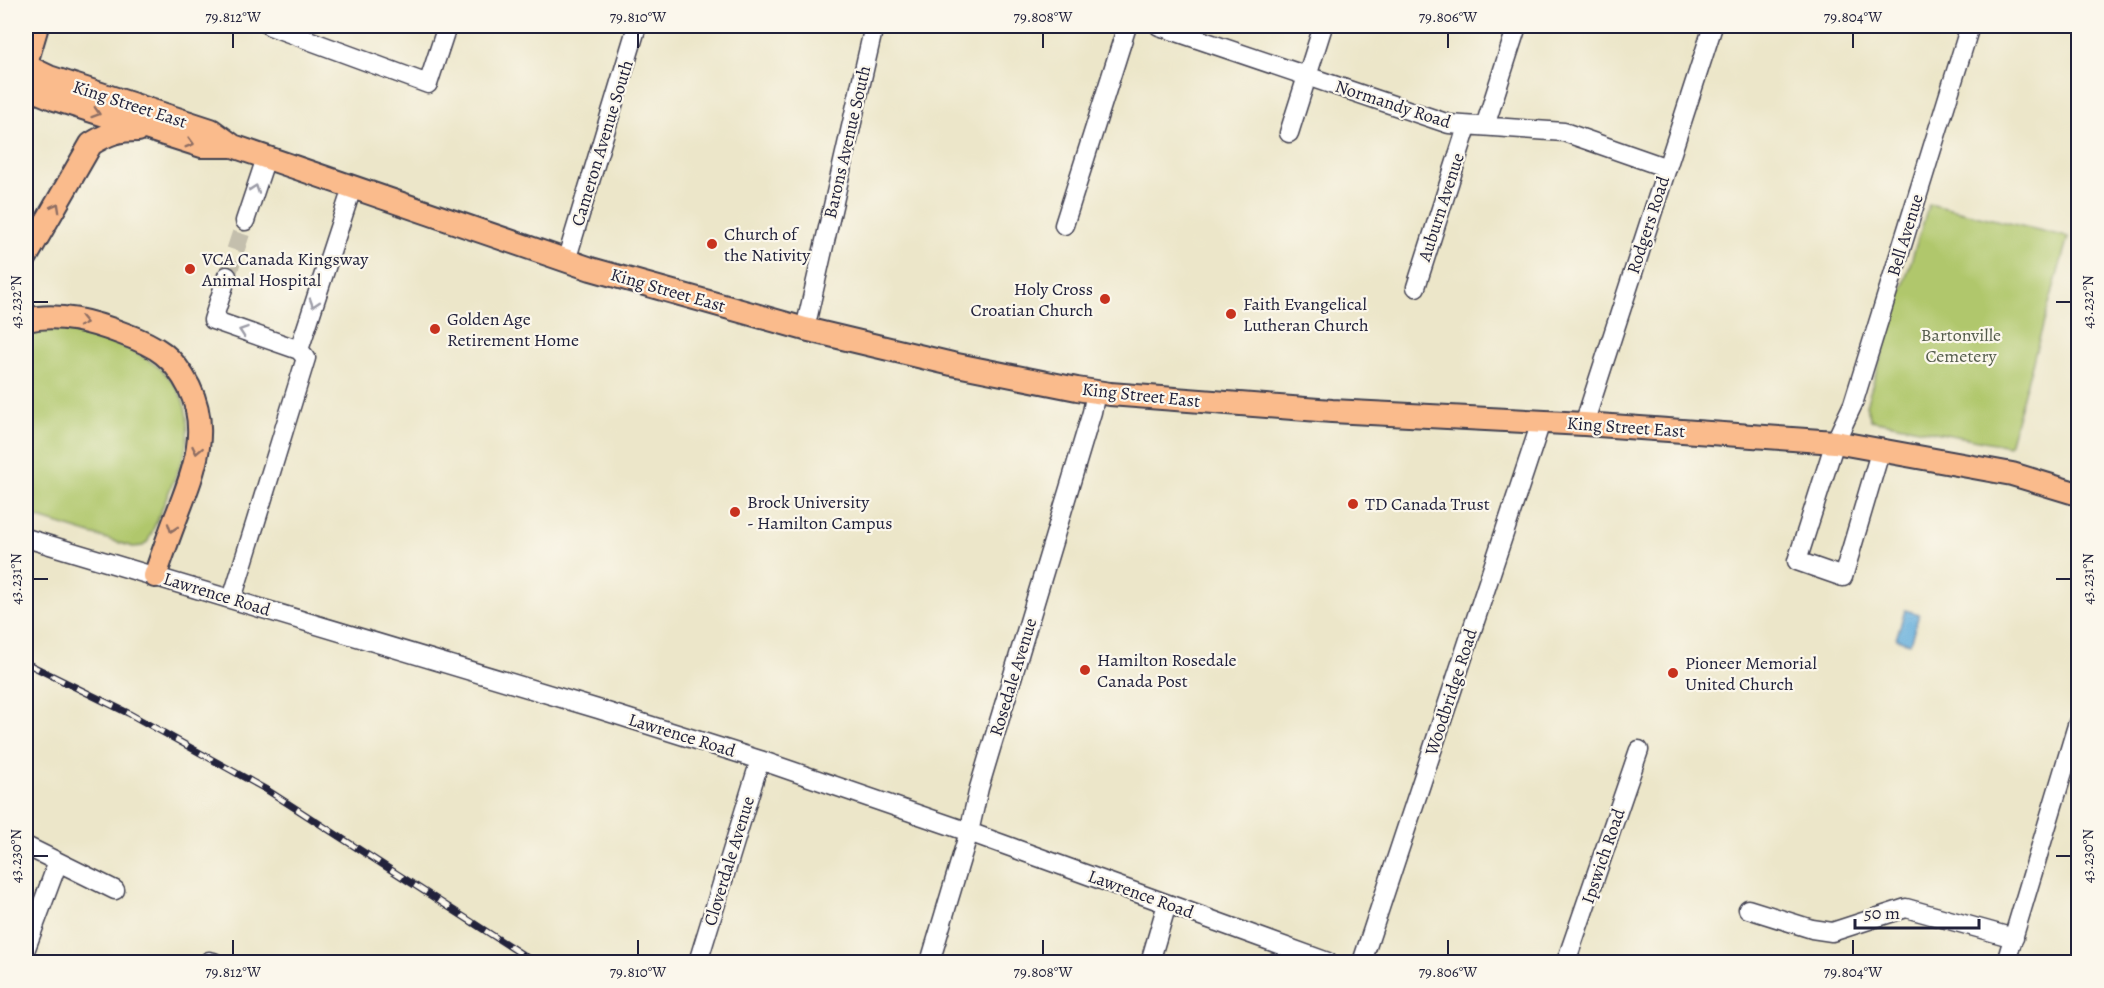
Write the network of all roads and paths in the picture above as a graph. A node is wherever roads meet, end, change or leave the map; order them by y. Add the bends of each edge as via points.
1 (37, 26) edge
2 (270, 26) edge
3 (447, 26) edge
4 (637, 26) edge
5 (874, 26) edge
6 (1127, 26) edge
7 (1159, 26) edge
8 (1323, 26) edge
9 (1517, 26) edge
10 (1713, 26) edge
11 (1970, 26) edge
12 (26, 64) edge
13 (1307, 77) junction
14 (40, 87) edge
15 (1476, 126) junction
16 (148, 130) junction
17 (1289, 133) dead end
18 (233, 146) junction
19 (266, 158) junction
20 (1666, 168) junction
21 (352, 188) junction
22 (245, 221) tunnel mouth
23 (1065, 225) dead end
24 (26, 257) edge
25 (566, 261) junction
26 (226, 276) tunnel mouth
27 (1416, 287) dead end
28 (26, 320) edge
29 (805, 329) junction
30 (299, 350) junction
31 (1096, 392) junction
32 (1540, 422) junction
33 (1584, 424) junction
34 (1835, 442) junction
35 (1881, 450) junction
36 (2079, 494) edge
37 (26, 538) edge
38 (155, 576) junction
39 (232, 599) junction
40 (2079, 722) edge
41 (1639, 750) dead end
42 (759, 760) junction
43 (969, 832) junction
44 (26, 846) edge
45 (58, 862) junction
46 (115, 890) dead end
47 (1167, 904) junction
48 (1748, 909) dead end
49 (2014, 938) junction
50 (26, 948) edge
51 (698, 963) edge
52 (930, 963) edge
53 (1150, 963) edge
54 (1328, 963) edge
55 (1362, 963) edge
56 (1566, 963) edge
57 (2006, 963) edge

1 - 12 main road
2 - 3 street via 428,84
4 - 25 street, Cameron Avenue South
5 - 29 street, Barons Avenue South
6 - 23 street
7 - 13 street, Normandy Road
8 - 13 street
9 - 15 street, Auburn Avenue
10 - 20 street, Rodgers Road
11 - 34 street, Bell Avenue via 1853,404
12 - 14 main road, King Street East
13 - 15 street, Normandy Road via 1449,124
13 - 17 street
14 -> 16 main road, King Street East
14 - 18 main road, King Street East via 211,130
15 - 20 street, Normandy Road via 1564,132
15 - 27 street, Auburn Avenue
16 -> 18 main road, King Street East via 202,147
24 -> 16 main road via 91,144 118,130
18 - 19 main road, King Street East
19 - 21 main road, King Street East
22 -> 19 street
20 - 33 street, Rodgers Road
21 - 25 main road, King Street East
21 -> 30 street
25 - 29 main road, King Street East
30 -> 26 street via 213,320
28 -> 38 main road via 66,318 142,340 172,359 187,384 199,414 198,449
29 - 31 main road, King Street East via 952,364
30 - 39 street via 306,358
31 - 32 main road, King Street East via 1332,411
31 - 43 street, Rosedale Avenue
32 - 33 main road, King Street East
32 - 55 street, Woodbridge Road
33 - 34 main road, King Street East
34 - 35 main road, King Street East
34 - 35 street, Bell Avenue via 1797,561 1843,577
35 - 36 main road, King Street East via 2012,474
37 - 38 street, Lawrence Road
38 - 39 street, Lawrence Road
39 - 42 street, Lawrence Road
40 - 49 street
41 - 56 street, Ipswich Road
42 - 43 street, Lawrence Road
42 - 51 street, Cloverdale Avenue
43 - 47 street, Lawrence Road
43 - 52 street, Rosedale Avenue
44 - 45 street
45 - 46 street
45 - 50 street
47 - 53 street
47 - 54 street, Lawrence Road
48 - 49 street via 1832,932 1906,908
49 - 57 street

